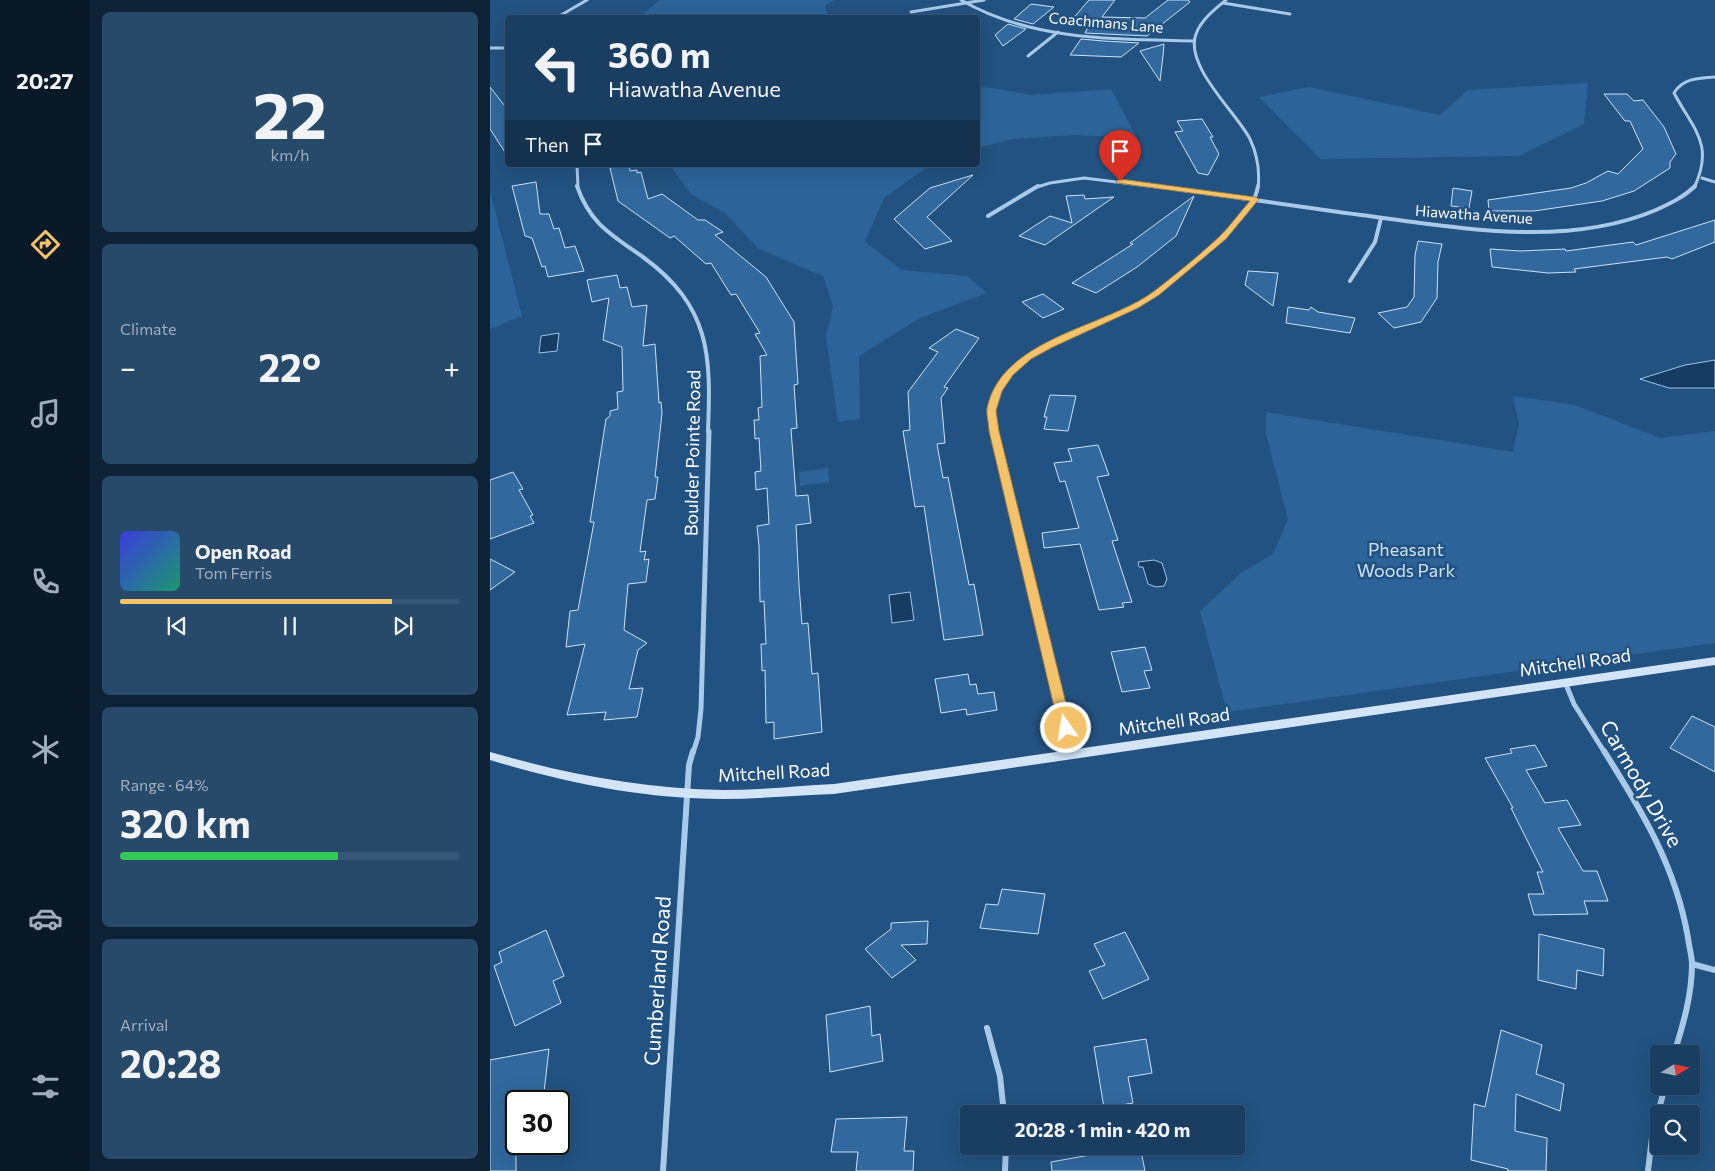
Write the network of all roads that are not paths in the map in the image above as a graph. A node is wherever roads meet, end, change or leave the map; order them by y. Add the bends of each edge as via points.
1 (587, 0) edge
2 (961, 0) edge
3 (984, 0) edge
4 (1224, 1) edge
5 (965, 3) junction
6 (911, 12) dead end
7 (1290, 14) dead end
8 (561, 15) edge
9 (1058, 32) junction
10 (1194, 40) junction
11 (490, 48) edge
12 (505, 48) edge
13 (1028, 56) dead end
14 (1715, 77) edge
15 (1694, 116) dead end
16 (577, 167) edge
17 (1705, 173) dead end
18 (1702, 178) junction
19 (1715, 182) edge
20 (1255, 199) junction
21 (988, 216) dead end
22 (1381, 218) junction
23 (1350, 281) dead end
24 (1715, 661) edge
25 (1565, 682) junction
26 (1073, 754) junction
27 (490, 756) edge
28 (687, 793) junction
29 (1692, 964) junction
30 (1715, 970) edge
31 (988, 1028) dead end
32 (1677, 1045) edge
33 (1663, 1095) edge
34 (1003, 1105) edge
35 (1006, 1155) edge
36 (663, 1171) edge
37 (1005, 1171) edge
38 (1648, 1171) edge

1 - 8 street
2 - 5 street, Coachmans Lane
3 - 5 street
4 - 7 street
4 - 10 street via 1202,23
5 - 6 street
5 - 9 street, Coachmans Lane via 996,19
9 - 10 street, Coachmans Lane via 1110,38
9 - 13 street
10 - 20 street via 1202,68 1248,133 1256,150 1260,169
11 - 12 street
14 - 15 street via 1691,80 1676,88 1676,99
16 - 28 street, Boulder Pointe Road via 579,199 590,215 672,281 700,325 708,350 710,377 701,709 698,737 689,765
17 - 18 street, Hiawatha Avenue
18 - 19 street
18 - 22 street, Hiawatha Avenue via 1684,196 1662,208 1635,219 1601,226 1501,231
20 - 21 street, Hiawatha Avenue via 1102,179 1076,179 1033,188
20 - 22 street, Hiawatha Avenue
20 - 26 street via 1224,237 1156,294 1027,357 997,391 992,411 994,431
22 - 23 street via 1375,242
24 - 25 main road, Mitchell Road
25 - 26 main road, Mitchell Road
25 - 29 street, Carmody Drive via 1574,704 1645,817 1669,869 1684,915
26 - 28 main road, Mitchell Road via 834,789 753,794
27 - 28 main road, Mitchell Road via 597,782
28 - 36 street, Cumberland Road
29 - 30 street
29 - 32 street, Carmody Drive via 1687,1012
31 - 34 street via 1000,1076
33 - 38 street via 1652,1137
35 - 37 street

